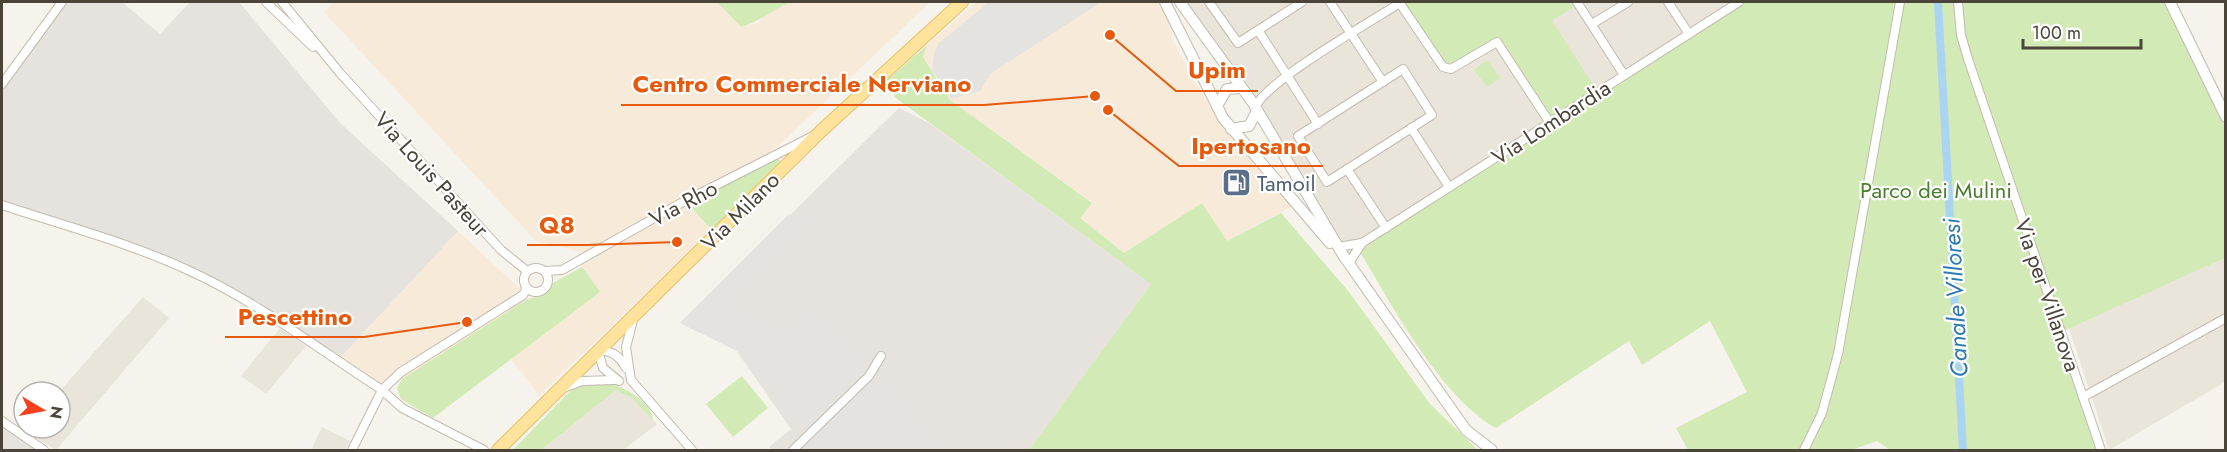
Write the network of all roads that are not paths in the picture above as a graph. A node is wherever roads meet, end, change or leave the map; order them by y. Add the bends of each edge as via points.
1 (62, 2) edge
2 (266, 2) edge
3 (282, 2) edge
4 (962, 2) edge
5 (1165, 2) edge
6 (1180, 2) edge
7 (1209, 2) edge
8 (1302, 2) edge
9 (1330, 2) edge
10 (1399, 2) edge
11 (1577, 2) edge
12 (1629, 2) edge
13 (1668, 2) edge
14 (1900, 2) edge
15 (1958, 2) edge
16 (2170, 2) edge
17 (1734, 3) edge
18 (1592, 24) junction
19 (1258, 30) junction
20 (1351, 34) junction
21 (1689, 34) junction
22 (340, 73) junction
23 (1624, 75) junction
24 (1288, 76) junction
25 (1383, 82) junction
26 (2, 84) edge
27 (1243, 91) junction
28 (1265, 93) junction
29 (1217, 106) junction
30 (1256, 109) junction
31 (2226, 117) edge
32 (1550, 123) junction
33 (1318, 124) junction
34 (1411, 128) junction
35 (1231, 129) junction
36 (821, 131) junction
37 (1347, 169) junction
38 (1449, 187) junction
39 (2, 205) edge
40 (1386, 228) junction
41 (1362, 243) junction
42 (1346, 257) junction
43 (527, 271) junction
44 (545, 271) junction
45 (527, 288) junction
46 (634, 315) junction
47 (2226, 318) edge
48 (598, 350) junction
49 (881, 356) dead end
50 (628, 373) junction
51 (619, 381) junction
52 (634, 387) junction
53 (560, 389) junction
54 (382, 390) junction
55 (2083, 397) junction
56 (1450, 408) junction
57 (2, 421) edge
58 (1490, 449) edge
59 (44, 450) edge
60 (352, 450) edge
61 (484, 450) edge
62 (498, 450) edge
63 (692, 450) edge
64 (793, 450) edge
65 (1502, 450) edge
66 (1804, 450) edge
67 (2101, 450) edge

1 - 26 street
2 - 22 street, Via Louis Pasteur
3 - 22 street, Via Louis Pasteur
4 - 36 main road, Via Milano
5 - 29 street
6 - 27 street
7 - 19 street via 1238,44
8 - 19 street
9 - 20 street
10 - 20 street
10 - 32 street via 1443,67 1451,69 1497,42
11 - 18 street
12 - 18 street
13 - 21 street
14 - 66 street via 1838,354 1822,413
15 - 55 street, Via per Villanova via 1968,59
16 - 31 street
17 - 21 street, Via Lombardia
18 - 23 street
19 - 24 street
20 - 24 street
20 - 25 street
21 - 23 street, Via Lombardia
22 - 43 street, Via Louis Pasteur via 501,250
23 - 32 street, Via Lombardia
24 - 28 street
24 - 33 street
25 - 33 street
25 - 34 street via 1403,69 1432,115
27 - 28 street
27 - 29 street via 1227,89
27 - 30 street
28 - 30 street
29 - 35 street
30 - 35 street via 1249,126
30 - 42 street
32 - 38 street, Via Lombardia
33 - 37 street via 1298,136 1327,182
34 - 37 street
34 - 38 street
35 - 42 street
36 - 44 street, Via Rho via 562,270
36 - 46 main road, Via Milano
37 - 40 street
38 - 40 street, Via Lombardia
39 - 54 street via 191,271 233,293
40 - 41 street, Via Lombardia
41 - 42 street, Via Lombardia
41 - 42 street, Via Lombardia
42 - 56 street
43 - 44 street, Via Rho
43 - 45 street
44 - 45 street via 546,287 539,292
45 - 54 street via 523,295 401,372
46 - 48 main road, Via Milano
46 - 50 street via 626,347
47 - 55 street
48 - 50 street via 617,355
48 - 51 street via 603,368
48 - 53 main road, Via Milano
49 - 64 street via 869,376
50 - 52 street
51 - 52 street
51 - 53 street via 596,379
52 - 63 street
53 - 62 main road, Via Milano
54 - 60 street
54 - 61 street via 402,408
55 - 67 street, Via per Villanova
56 - 58 street via 1466,430
56 - 65 street
57 - 59 street

